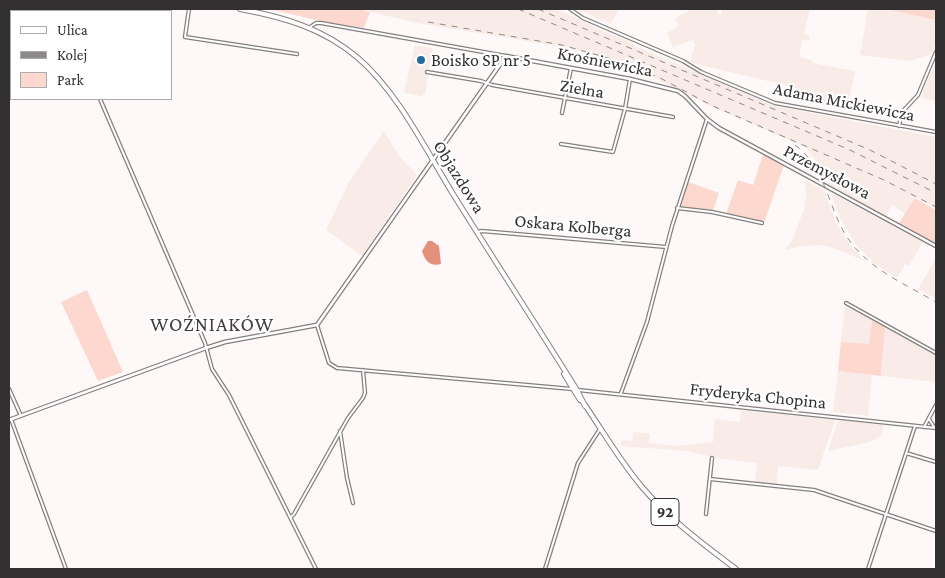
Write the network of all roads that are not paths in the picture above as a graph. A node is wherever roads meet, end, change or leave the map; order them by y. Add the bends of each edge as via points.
1 (190, 9) edge
2 (240, 9) edge
3 (570, 9) edge
4 (310, 27) junction
5 (936, 52) edge
6 (297, 54) dead end
7 (506, 56) junction
8 (571, 68) junction
9 (427, 72) dead end
10 (630, 79) junction
11 (487, 83) junction
12 (565, 99) junction
13 (100, 100) edge
14 (625, 109) junction
15 (562, 112) dead end
16 (673, 118) dead end
17 (707, 119) junction
18 (899, 126) junction
19 (936, 132) edge
20 (561, 144) dead end
21 (433, 160) junction
22 (677, 208) junction
23 (762, 223) dead end
24 (477, 232) junction
25 (936, 246) edge
26 (667, 247) junction
27 (846, 303) dead end
28 (317, 325) junction
29 (206, 348) junction
30 (936, 353) edge
31 (363, 370) junction
32 (9, 389) edge
33 (575, 390) junction
34 (620, 394) junction
35 (936, 405) edge
36 (21, 416) junction
37 (928, 419) junction
38 (10, 420) edge
39 (915, 426) junction
40 (924, 426) junction
41 (936, 428) edge
42 (600, 430) junction
43 (340, 431) junction
44 (906, 453) junction
45 (712, 458) dead end
46 (936, 462) edge
47 (710, 479) junction
48 (353, 503) dead end
49 (706, 514) dead end
50 (886, 514) junction
51 (290, 516) junction
52 (936, 531) edge
53 (66, 569) edge
54 (316, 569) edge
55 (545, 569) edge
56 (736, 569) edge
57 (868, 569) edge

1 - 6 street via 185,37
2 - 4 main road, 92
3 - 18 street, Adama Mickiewicza via 583,18 775,102
4 - 7 street, Krośniewicka via 321,23
4 - 21 main road, Objazdowa / 92 via 344,47 375,74
5 - 18 street via 918,95 902,112
7 - 8 street, Krośniewicka
7 - 11 street
8 - 10 street, Krośniewicka
8 - 12 street
9 - 11 street, Zielna
10 - 14 street
10 - 17 street, Krośniewicka via 681,92
11 - 12 street, Zielna
11 - 21 street
12 - 14 street, Zielna
12 - 15 street
13 - 29 street
14 - 16 street, Zielna
14 - 20 street via 613,152
17 - 22 street
17 - 25 street, Przemysłowa
18 - 19 street, Adama Mickiewicza
21 - 24 main road, Objazdowa / 92
21 - 28 street
22 - 23 street
22 - 26 street
24 - 26 street, Oskara Kolberga
24 - 33 main road, Objazdowa / 92
26 - 34 street via 647,322
27 - 30 street
28 - 29 street
28 - 31 street, Fryderyka Chopina via 328,363 337,368
29 - 36 street
29 - 51 street via 212,369 229,395
31 - 33 street, Fryderyka Chopina
31 - 43 street via 365,393
32 - 36 street
33 - 34 street, Fryderyka Chopina
33 - 42 main road, Objazdowa / 92
34 - 39 street, Fryderyka Chopina
35 - 37 street
36 - 38 street
37 - 40 street
37 - 41 street
38 - 53 street
39 - 40 street, Fryderyka Chopina
39 - 44 street
40 - 41 street, Fryderyka Chopina
42 - 55 street via 578,463
42 - 56 main road, Objazdowa / 92 via 652,499
43 - 48 street
43 - 51 street
44 - 46 street
44 - 50 street
45 - 47 street
47 - 49 street
47 - 50 street via 814,490
50 - 52 street
50 - 57 street
51 - 54 street

